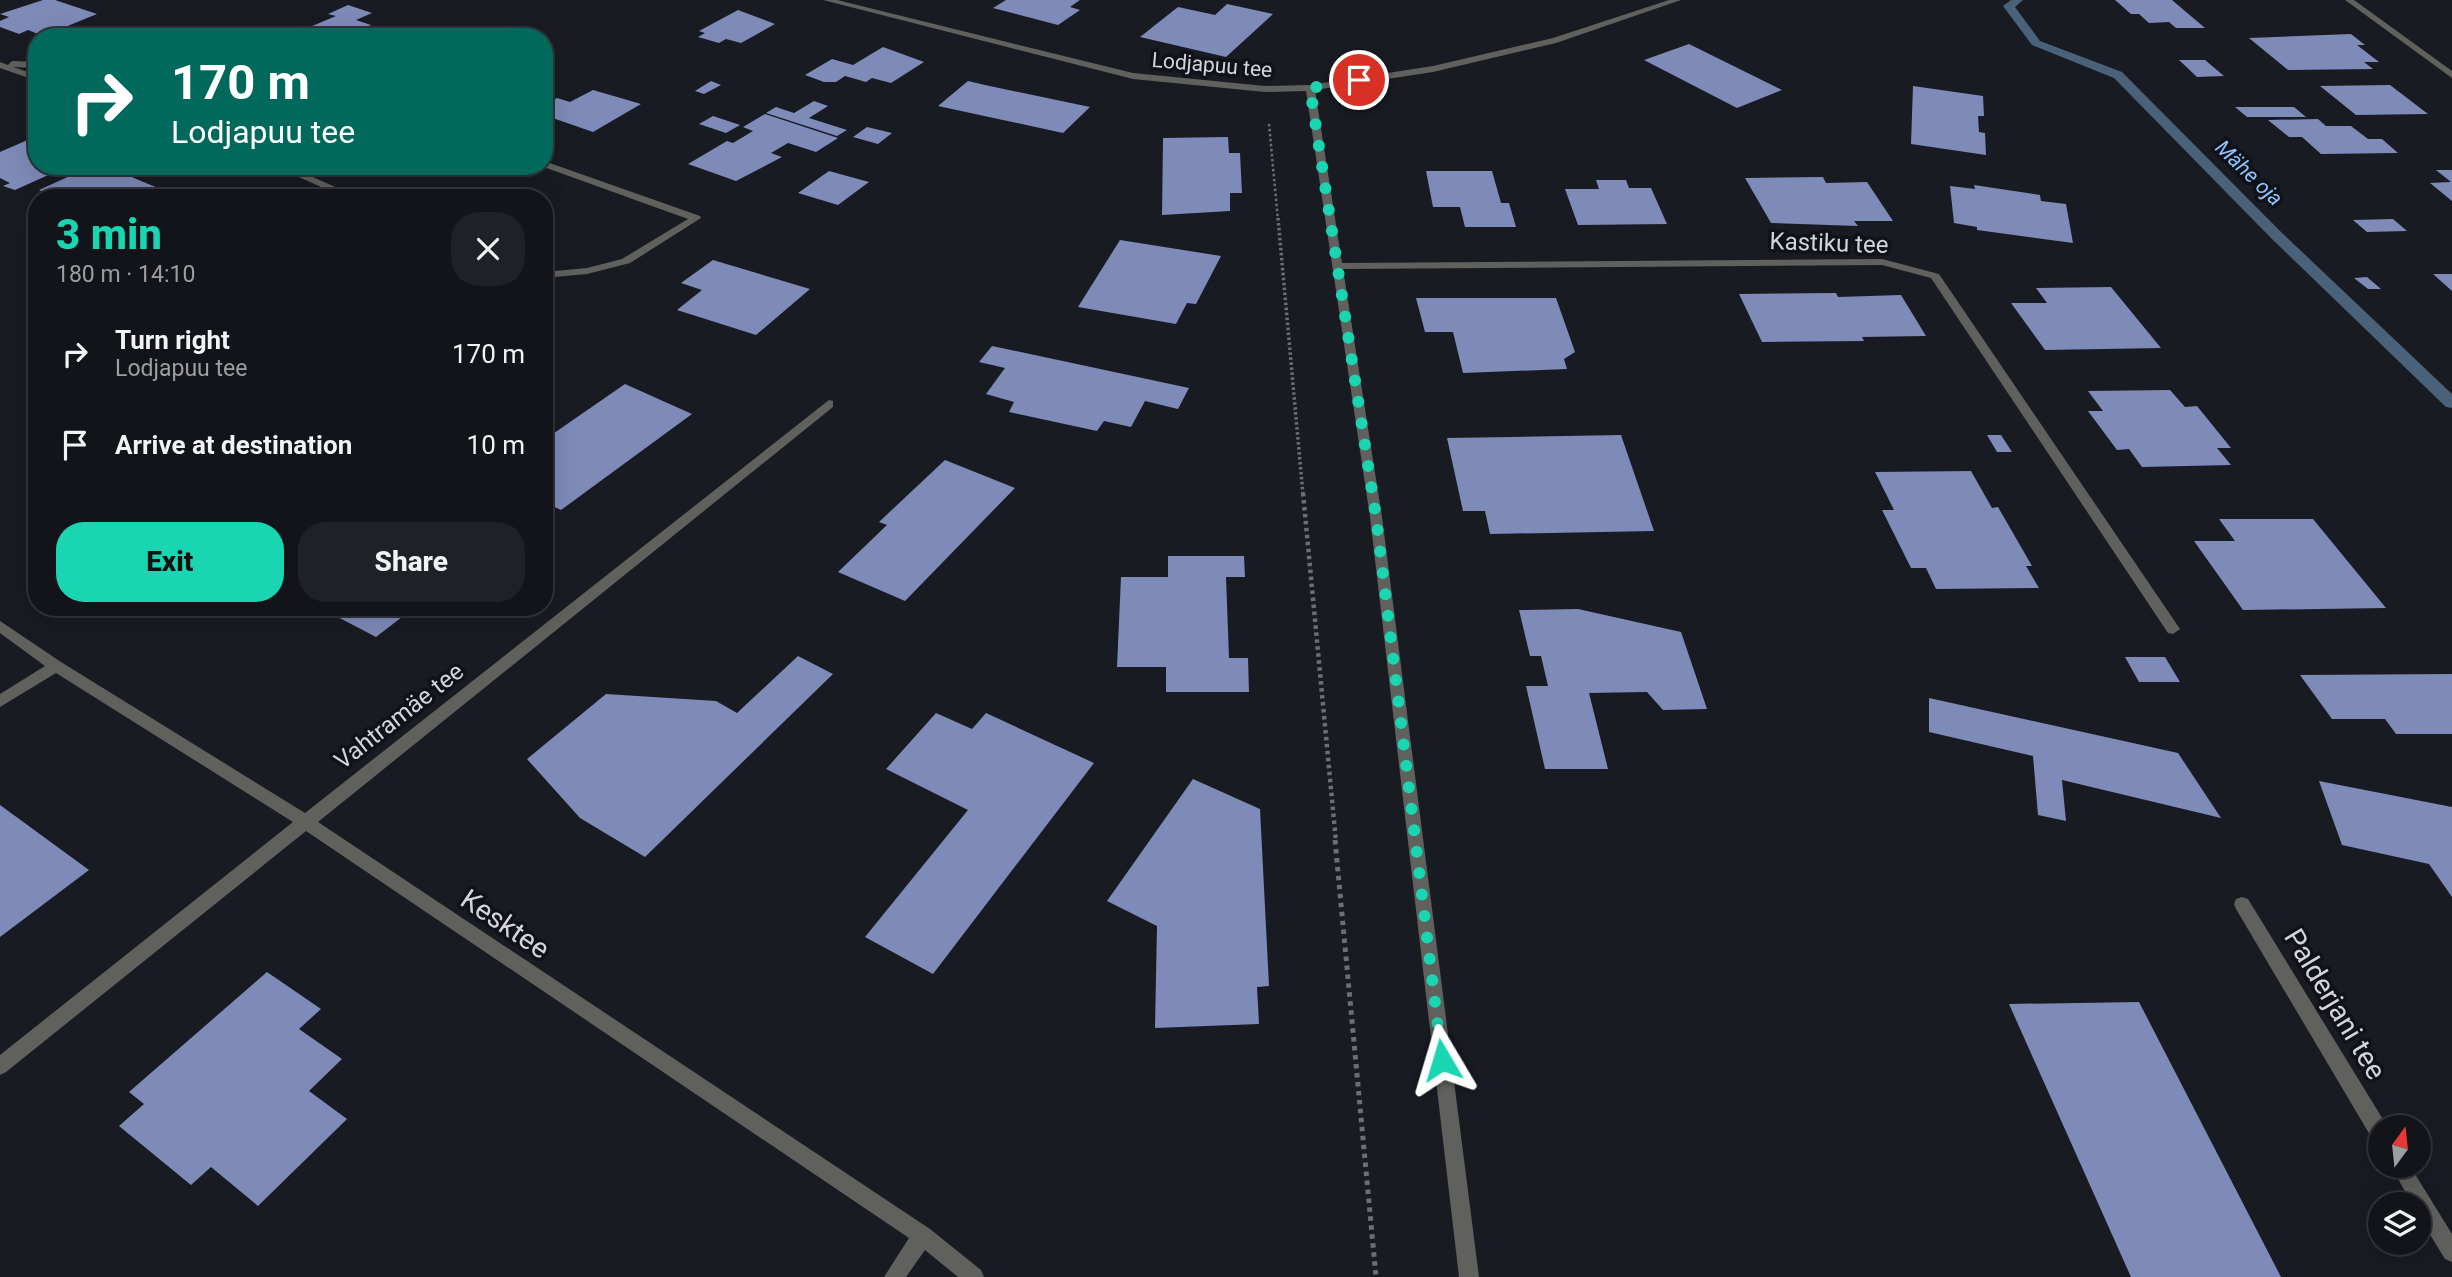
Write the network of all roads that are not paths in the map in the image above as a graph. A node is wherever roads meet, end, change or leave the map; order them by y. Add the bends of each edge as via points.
1 (827, 0) edge
2 (1677, 0) edge
3 (2349, 0) edge
4 (0, 65) edge
5 (28, 65) edge
6 (28, 75) edge
7 (2452, 75) edge
8 (1310, 88) junction
9 (553, 167) edge
10 (300, 175) edge
11 (334, 189) edge
12 (1337, 266) junction
13 (553, 274) edge
14 (829, 404) dead end
15 (0, 626) edge
16 (2173, 629) dead end
17 (56, 666) junction
18 (0, 701) edge
19 (304, 821) junction
20 (2242, 904) dead end
21 (0, 1066) edge
22 (2369, 1115) edge
23 (2407, 1178) edge
24 (923, 1236) junction
25 (2452, 1252) edge
26 (894, 1277) edge
27 (974, 1277) edge
28 (1469, 1277) edge

1 - 8 street, Lodjapuu tee via 1133,76 1265,89
2 - 8 street, Lodjapuu tee via 1556,40 1433,69
3 - 7 street
4 - 5 street
4 - 6 street
8 - 12 street
9 - 13 street via 696,218 626,261
10 - 11 street
12 - 16 street, Kastiku tee via 1882,262 1934,276
12 - 28 street via 1376,517
14 - 19 street, Vahtramäe tee
15 - 17 street, Kesktee
17 - 18 street
17 - 19 street, Kesktee
19 - 21 street, Vahtramäe tee
19 - 24 street, Kesktee
20 - 22 street, Palderjani tee
23 - 25 street
24 - 26 street
24 - 27 street, Kesktee

